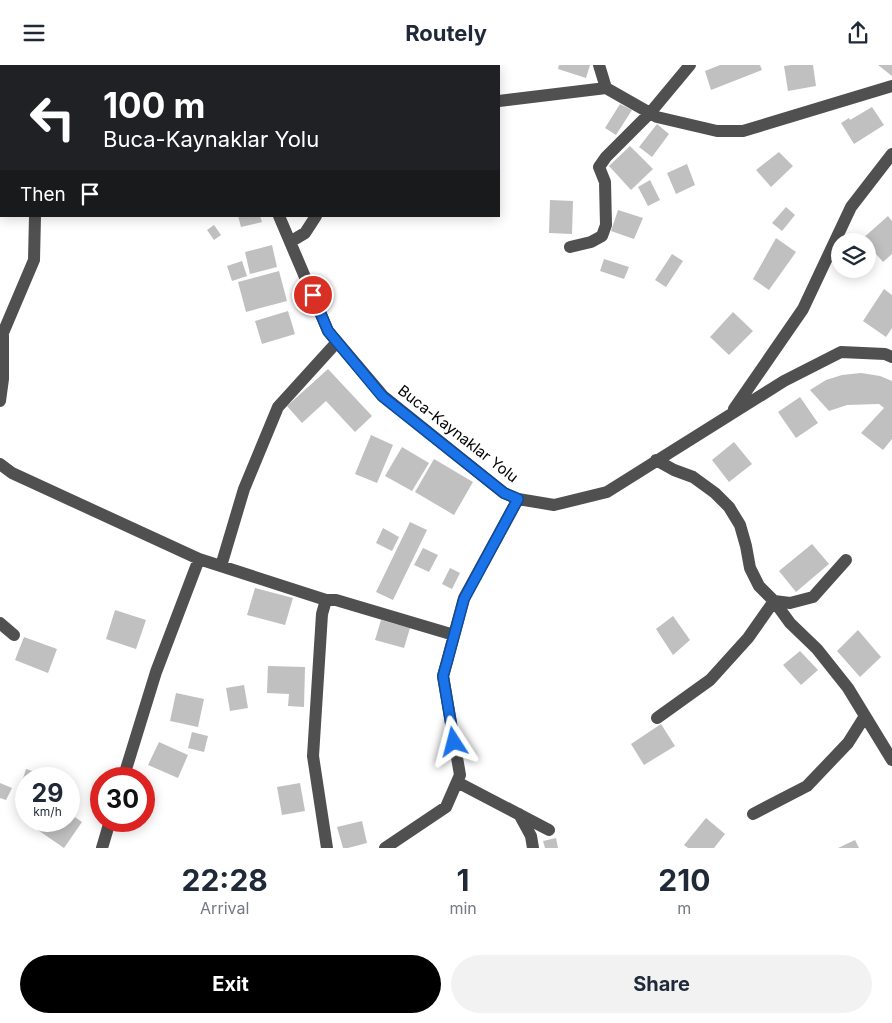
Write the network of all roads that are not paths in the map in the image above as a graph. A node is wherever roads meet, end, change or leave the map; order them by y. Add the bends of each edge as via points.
1 (599, 65) edge
2 (690, 65) edge
3 (892, 86) edge
4 (606, 88) junction
5 (500, 101) edge
6 (650, 113) junction
7 (892, 154) edge
8 (35, 217) edge
9 (279, 217) edge
10 (315, 217) edge
11 (290, 242) junction
12 (570, 247) dead end
13 (337, 342) junction
14 (890, 352) edge
15 (0, 401) edge
16 (731, 413) junction
17 (656, 460) junction
18 (0, 464) edge
19 (518, 499) junction
20 (199, 559) junction
21 (846, 560) dead end
22 (221, 566) junction
23 (326, 600) junction
24 (774, 601) junction
25 (0, 623) edge
26 (14, 635) dead end
27 (454, 635) junction
28 (865, 716) junction
29 (657, 718) dead end
30 (892, 760) edge
31 (127, 767) edge
32 (457, 782) junction
33 (519, 814) junction
34 (753, 815) dead end
35 (549, 830) dead end
36 (107, 832) edge
37 (102, 848) edge
38 (327, 848) edge
39 (386, 848) edge
40 (533, 848) edge

1 - 4 street
2 - 6 street
3 - 6 street via 743,131 717,131
4 - 5 street
4 - 6 street
6 - 12 street via 599,167 605,182 606,225 602,236
7 - 16 street via 851,207 803,309
8 - 15 street via 34,261 3,333
9 - 11 street, Buca-Kaynaklar Yolu
10 - 11 street via 305,233
11 - 13 street, Buca-Kaynaklar Yolu via 328,331
13 - 19 street, Buca-Kaynaklar Yolu via 382,396 504,493
13 - 22 street via 278,407 244,489
14 - 16 street, Buca-Kaynaklar Yolu via 841,352
16 - 17 street, Buca-Kaynaklar Yolu
17 - 19 street, Buca-Kaynaklar Yolu via 607,491 554,505
17 - 24 street via 693,477 729,507 740,525 750,568 759,586
18 - 20 street via 12,473
19 - 27 street via 464,599
20 - 22 street
20 - 31 street via 156,672
21 - 24 street via 813,597 790,603
22 - 23 street
23 - 27 street via 336,600
23 - 38 street via 322,614 313,756
24 - 28 street via 848,688
24 - 29 street via 748,638 710,680
25 - 26 street
27 - 32 street via 443,676 460,775
28 - 30 street
28 - 34 street via 848,743 807,786
32 - 33 street
32 - 39 street via 446,807
33 - 35 street
33 - 40 street via 531,835
36 - 37 street

